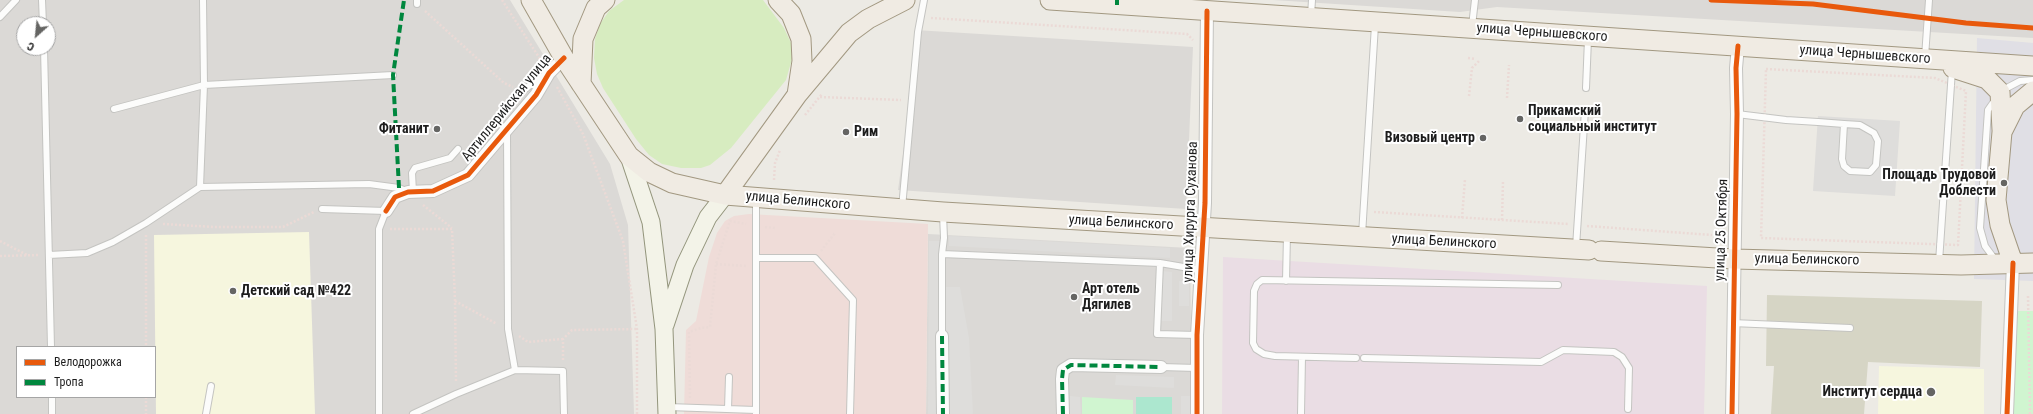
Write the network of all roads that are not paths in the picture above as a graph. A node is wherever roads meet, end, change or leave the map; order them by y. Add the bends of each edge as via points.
1 (16, 0) edge
2 (42, 0) edge
3 (203, 0) edge
4 (531, 0) edge
5 (605, 0) edge
6 (778, 0) edge
7 (905, 0) edge
8 (924, 0) edge
9 (1050, 0) edge
10 (1475, 0) edge
11 (1929, 0) edge
12 (1117, 2) edge
13 (1311, 8) edge
14 (1207, 11) junction
15 (43, 16) edge
16 (0, 17) edge
17 (1375, 21) junction
18 (1472, 28) junction
19 (1588, 36) junction
20 (1738, 46) junction
21 (44, 56) edge
22 (564, 58) junction
23 (1925, 59) junction
24 (1952, 64) junction
25 (2033, 66) edge
26 (549, 74) junction
27 (393, 75) dead end
28 (2033, 80) edge
29 (581, 84) junction
30 (204, 85) junction
31 (1586, 88) dead end
32 (2033, 91) edge
33 (2000, 92) junction
34 (797, 96) junction
35 (114, 110) dead end
36 (1585, 110) dead end
37 (1737, 114) junction
38 (1844, 124) junction
39 (507, 129) junction
40 (2002, 132) junction
41 (482, 136) dead end
42 (458, 149) dead end
43 (629, 156) junction
44 (200, 187) junction
45 (411, 192) junction
46 (725, 195) junction
47 (756, 198) junction
48 (322, 209) road end
49 (902, 209) junction
50 (386, 210) junction
51 (943, 212) junction
52 (1203, 228) junction
53 (1287, 233) junction
54 (1362, 237) junction
55 (1588, 250) junction
56 (942, 254) junction
57 (49, 256) junction
58 (757, 258) junction
59 (1734, 259) junction
60 (1160, 263) junction
61 (2005, 263) junction
62 (2033, 263) edge
63 (1939, 264) junction
64 (1201, 270) junction
65 (1286, 281) junction
66 (1558, 285) dead end
67 (1732, 323) junction
68 (1850, 328) dead end
69 (664, 329) junction
70 (1197, 335) junction
71 (942, 336) joint
72 (50, 346) edge
73 (1302, 357) junction
74 (1356, 358) dead end
75 (1364, 358) dead end
76 (1161, 367) joint
77 (1197, 368) junction
78 (515, 370) junction
79 (729, 377) dead end
80 (211, 386) dead end
81 (52, 398) edge
82 (728, 409) junction
83 (1628, 409) dead end
84 (667, 410) edge
85 (756, 412) edge
86 (52, 414) edge
87 (206, 414) edge
88 (379, 414) edge
89 (413, 414) edge
90 (564, 414) edge
91 (850, 414) edge
92 (943, 414) edge
93 (1063, 414) edge
94 (1197, 414) edge
95 (1301, 414) edge
96 (1732, 414) edge
97 (2007, 414) edge

1 - 16 lane
2 - 15 lane
3 - 30 lane
4 - 22 main road, улица Белинского
5 - 29 main road via 596,8 583,39
6 - 34 main road via 791,14 802,39
7 - 34 main road via 868,19 849,33
8 - 49 lane
9 - 12 main road, улица Чернышевского
10 - 18 lane
11 - 23 lane
12 - 14 main road, улица Чернышевского
13 - 14 main road, улица Чернышевского
13 - 17 main road, улица Чернышевского
14 - 52 street, улица Хирурга Суханова
17 - 18 main road, улица Чернышевского
17 - 54 lane
18 - 19 main road, улица Чернышевского
19 - 20 main road, улица Чернышевского
19 - 31 lane
20 - 23 main road, улица Чернышевского
20 - 37 street, улица 25 Октября
21 - 57 lane
22 - 26 street, Артиллерийская улица
22 - 29 main road, улица Белинского
23 - 24 main road, улица Чернышевского
24 - 25 main road, улица Чернышевского
24 - 33 main road via 1986,79
24 - 63 lane
26 - 39 street, Артиллерийская улица via 536,95
26 - 41 lane via 511,101
27 - 30 lane
28 - 33 lane via 2020,81
29 - 43 main road, улица Белинского
30 - 35 lane
30 - 44 lane
32 - 40 main road via 2015,106
33 - 40 main road
33 - 61 lane via 1988,110 1980,228 1985,246
34 - 46 main road
36 - 55 lane via 1577,225
37 - 38 lane
37 - 59 street, улица 25 Октября
38 - 38 lane via 1860,125 1874,133 1878,141 1876,165 1870,172 1850,171 1844,166
39 - 45 street, Артиллерийская улица via 468,175 433,191
39 - 78 lane via 508,329
40 - 61 main road via 1996,200
42 - 45 lane via 450,158 415,168 412,173
43 - 46 main road, улица Белинского via 649,172 672,183
43 - 69 main road via 651,222
44 - 45 lane via 369,184
44 - 57 lane via 113,242 87,253
45 - 50 street, Артиллерийская улица via 395,197
46 - 47 main road, улица Белинского
46 - 69 main road via 708,217 686,265
47 - 49 main road, улица Белинского
47 - 58 lane
48 - 50 lane
49 - 51 main road, улица Белинского
50 - 88 lane via 379,229
51 - 52 main road, улица Белинского
51 - 56 lane
52 - 53 main road, улица Белинского
52 - 64 street, улица Хирурга Суханова
53 - 54 main road, улица Белинского
53 - 65 lane
54 - 55 main road, улица Белинского
55 - 59 main road, улица Белинского
56 - 60 lane
56 - 71 lane
57 - 72 lane
58 - 85 lane
58 - 91 lane via 815,258 853,300
59 - 63 main road, улица Белинского
59 - 67 street, улица 25 Октября
60 - 64 lane
60 - 70 lane via 1157,334
61 - 62 main road, улица Белинского
61 - 63 main road, улица Белинского
61 - 97 street
64 - 70 street, улица Хирурга Суханова
65 - 66 lane
65 - 73 lane via 1262,280 1257,284 1254,291 1253,343 1256,349 1264,354
67 - 68 lane
67 - 96 street, улица 25 Октября
69 - 84 main road
70 - 77 street, улица Хирурга Суханова
71 - 92 street
73 - 74 lane
73 - 95 lane
75 - 83 lane via 1541,362 1563,350 1614,352 1622,357 1629,368
76 - 77 lane
76 - 93 street via 1071,365 1063,370
77 - 94 street, улица Хирурга Суханова
78 - 89 lane
78 - 90 lane via 563,371
79 - 82 lane
80 - 87 lane
81 - 86 lane
82 - 84 lane
82 - 85 lane

